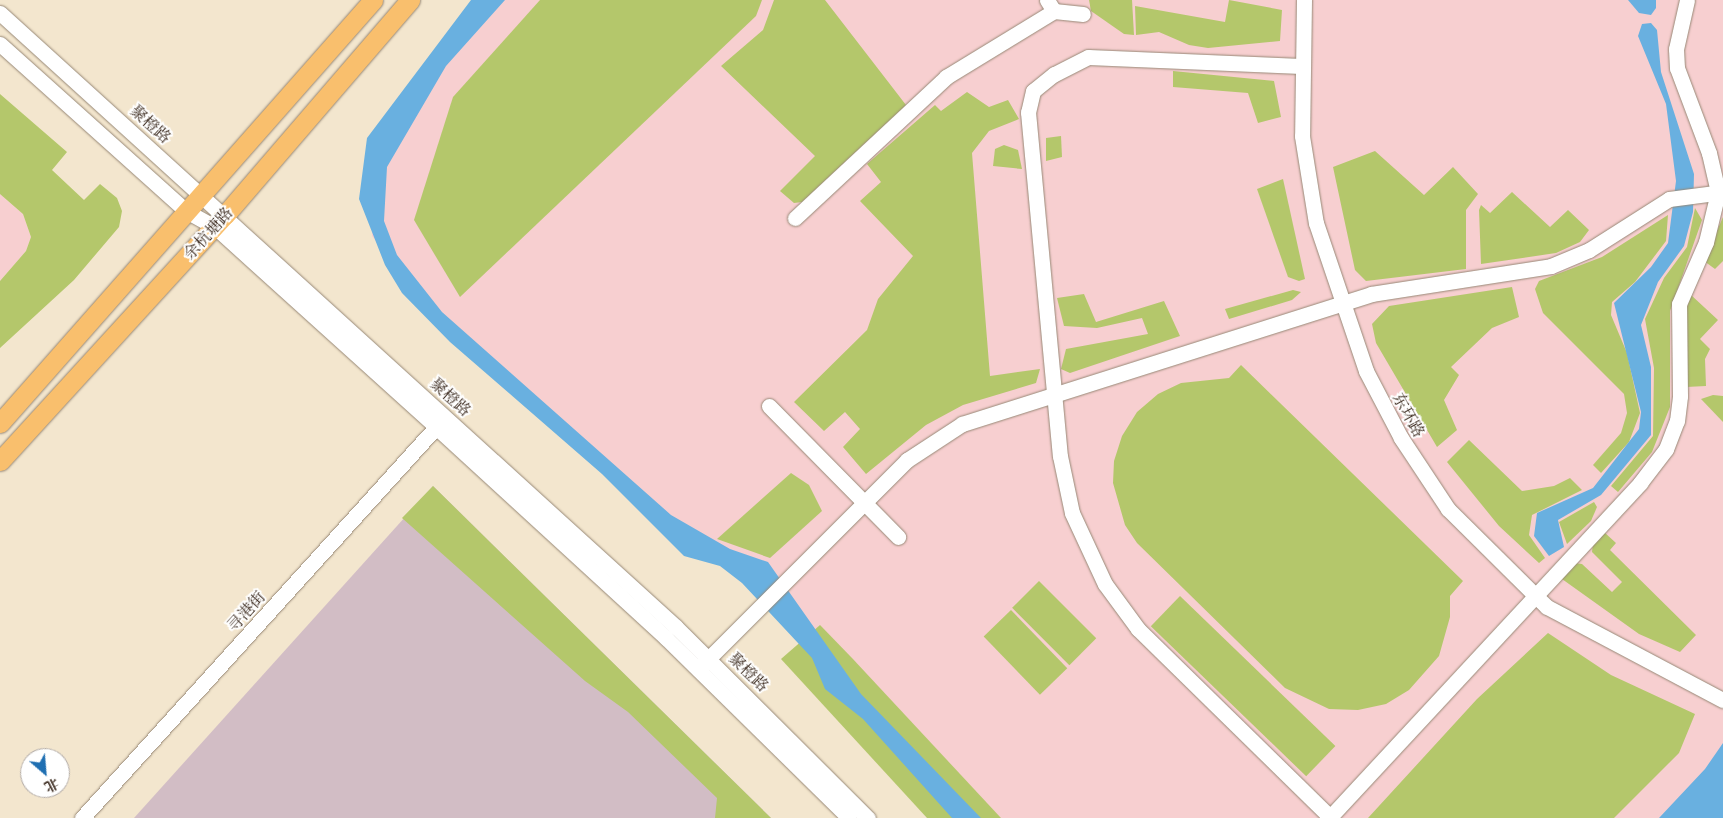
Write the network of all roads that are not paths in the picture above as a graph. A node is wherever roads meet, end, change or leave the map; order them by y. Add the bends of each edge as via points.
1 (373, 0) edge
2 (410, 0) edge
3 (1304, 0) edge
4 (1687, 0) edge
5 (1051, 5) edge
6 (0, 13) edge
7 (1083, 14) dead end
8 (0, 44) edge
9 (1301, 66) junction
10 (1720, 192) edge
11 (201, 193) junction
12 (186, 210) junction
13 (795, 218) dead end
14 (220, 221) junction
15 (1341, 304) junction
16 (1054, 394) junction
17 (769, 406) dead end
18 (0, 423) edge
19 (436, 428) junction
20 (0, 461) edge
21 (862, 504) junction
22 (898, 536) dead end
23 (1535, 595) junction
24 (709, 658) junction
25 (698, 669) junction
26 (1723, 700) edge
27 (82, 818) edge
28 (849, 818) edge
29 (868, 818) edge

1 - 11 main road, 余杭塘路
2 - 14 main road, 余杭塘路
3 - 9 street, 东环路
4 - 10 street via 1676,49 1677,68
5 - 7 street
5 - 13 street via 946,76
6 - 11 street, 聚橙路
8 - 12 street, 聚橙路
9 - 15 street, 东环路 via 1306,162 1316,224
9 - 16 street via 1088,57 1054,74 1034,91 1028,112
10 - 15 street via 1669,199 1589,250 1552,266 1371,294
10 - 23 street via 1706,242 1680,304 1678,413 1666,449
11 - 12 main road, 余杭塘路
11 - 14 street, 聚橙路
12 - 14 street, 聚橙路
12 - 18 main road, 余杭塘路
14 - 19 street, 聚橙路
14 - 20 main road, 余杭塘路
14 - 24 street, 聚橙路
15 - 16 street
15 - 23 street, 东环路 via 1366,371 1401,438 1448,509
16 - 21 street via 962,424 907,460
16 - 23 street via 1060,456 1072,514 1105,584 1138,629 1330,817
17 - 21 street
19 - 25 street, 聚橙路
19 - 27 street, 寻港街
21 - 22 street
21 - 24 street
23 - 26 street, 东环路 via 1548,608
24 - 25 street
24 - 29 street, 聚橙路
25 - 28 street, 聚橙路

